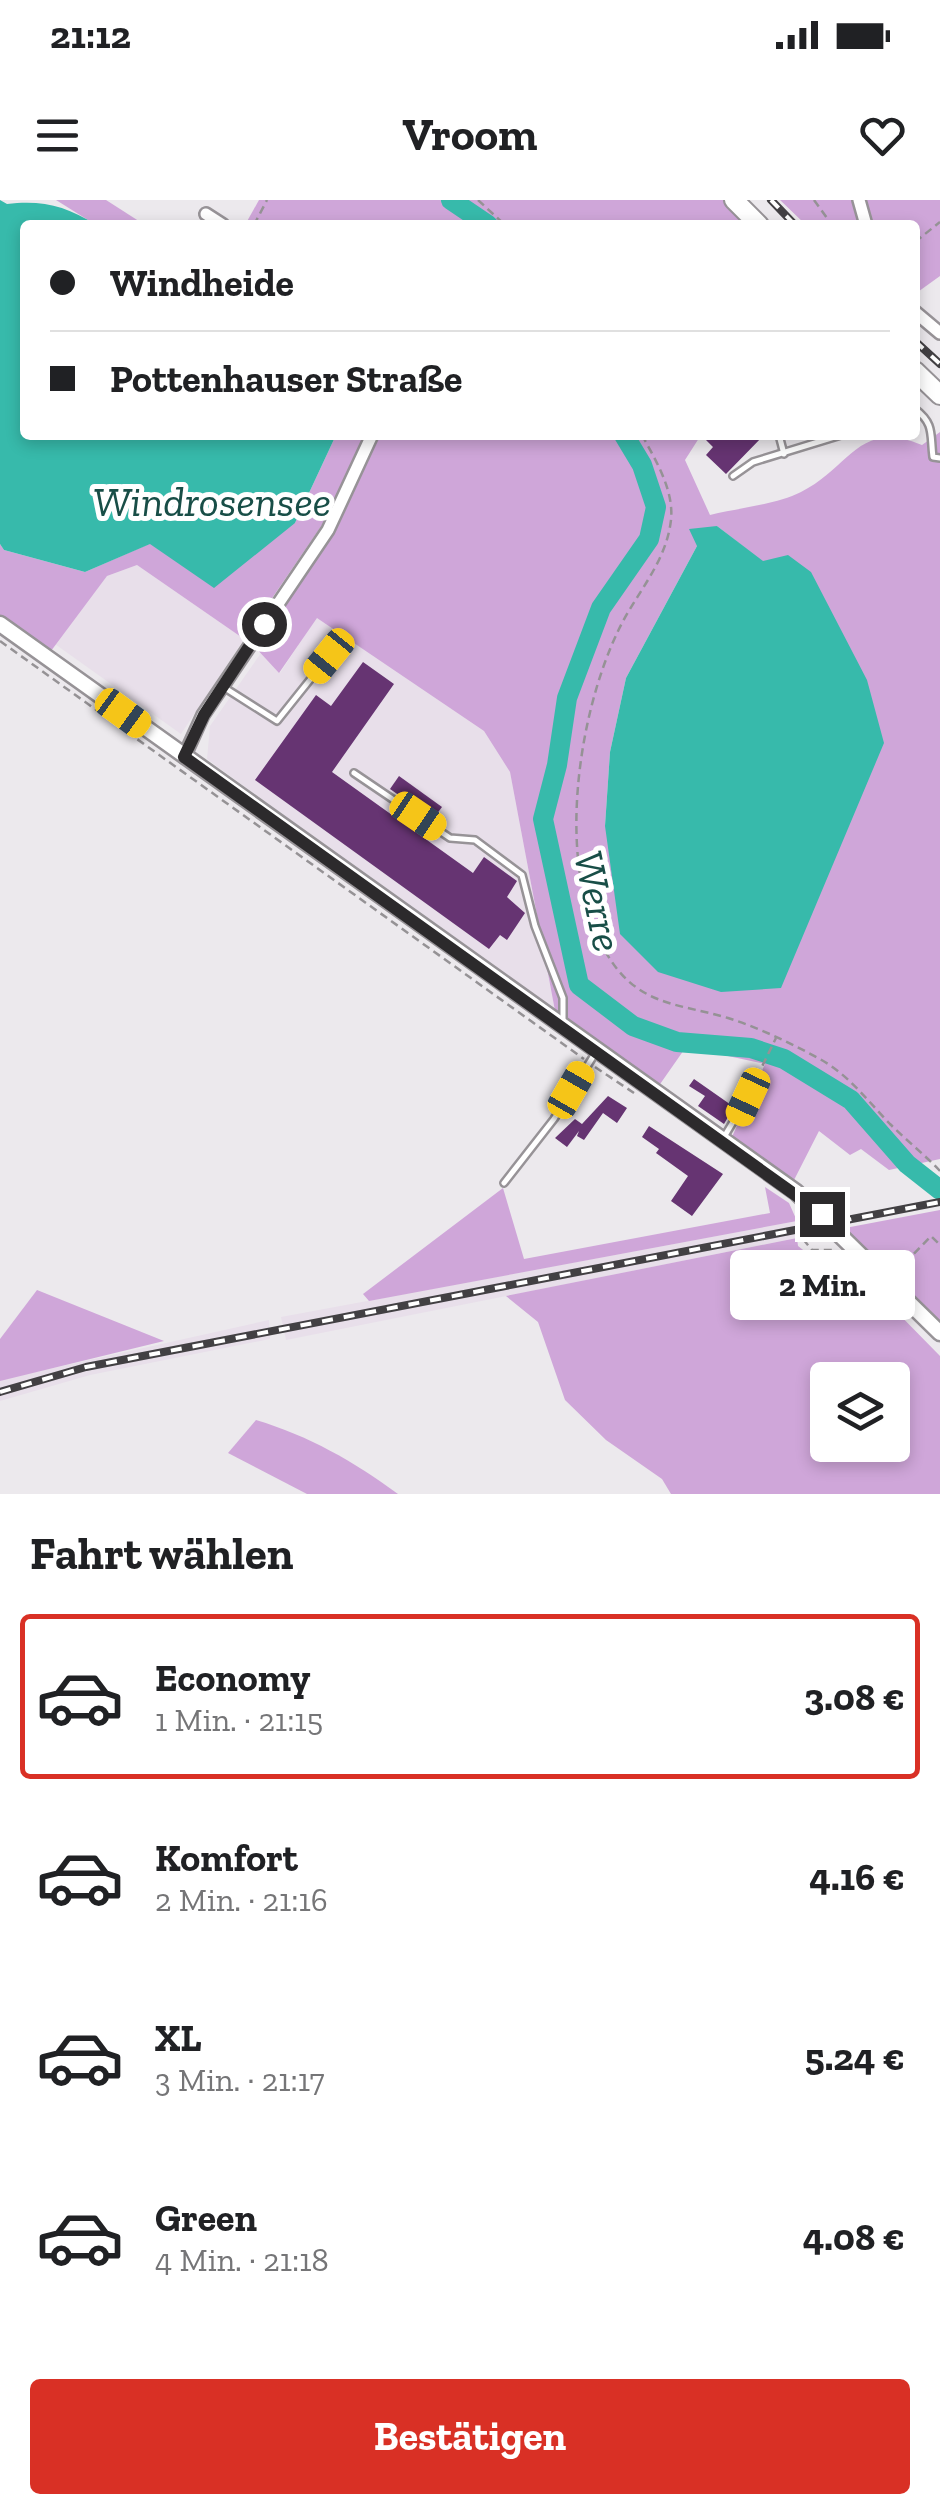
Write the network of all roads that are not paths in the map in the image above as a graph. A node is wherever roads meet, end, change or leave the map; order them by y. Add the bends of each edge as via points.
1 (734, 200) edge
2 (206, 214) dead end
3 (215, 220) edge
4 (754, 220) edge
5 (920, 316) edge
6 (940, 334) edge
7 (920, 376) edge
8 (940, 394) edge
9 (920, 412) edge
10 (370, 440) edge
11 (780, 440) edge
12 (827, 440) edge
13 (784, 454) junction
14 (940, 458) edge
15 (733, 476) dead end
16 (0, 624) edge
17 (329, 656) dead end
18 (222, 686) junction
19 (184, 757) junction
20 (354, 773) dead end
21 (562, 1028) junction
22 (592, 1056) junction
23 (748, 1097) road end
24 (722, 1140) junction
25 (504, 1183) dead end
26 (940, 1333) edge

1 - 4 main road
2 - 3 street
5 - 6 street
7 - 8 main road
9 - 14 lane via 934,434 933,457
10 - 18 street via 328,530
11 - 13 lane
12 - 13 lane
13 - 15 lane
16 - 19 street
17 - 18 lane via 277,721
18 - 19 street
19 - 21 street
20 - 21 lane via 450,838 475,840 522,875 564,998
21 - 22 street
22 - 24 street
22 - 25 lane
23 - 24 lane
24 - 26 street via 822,1214

